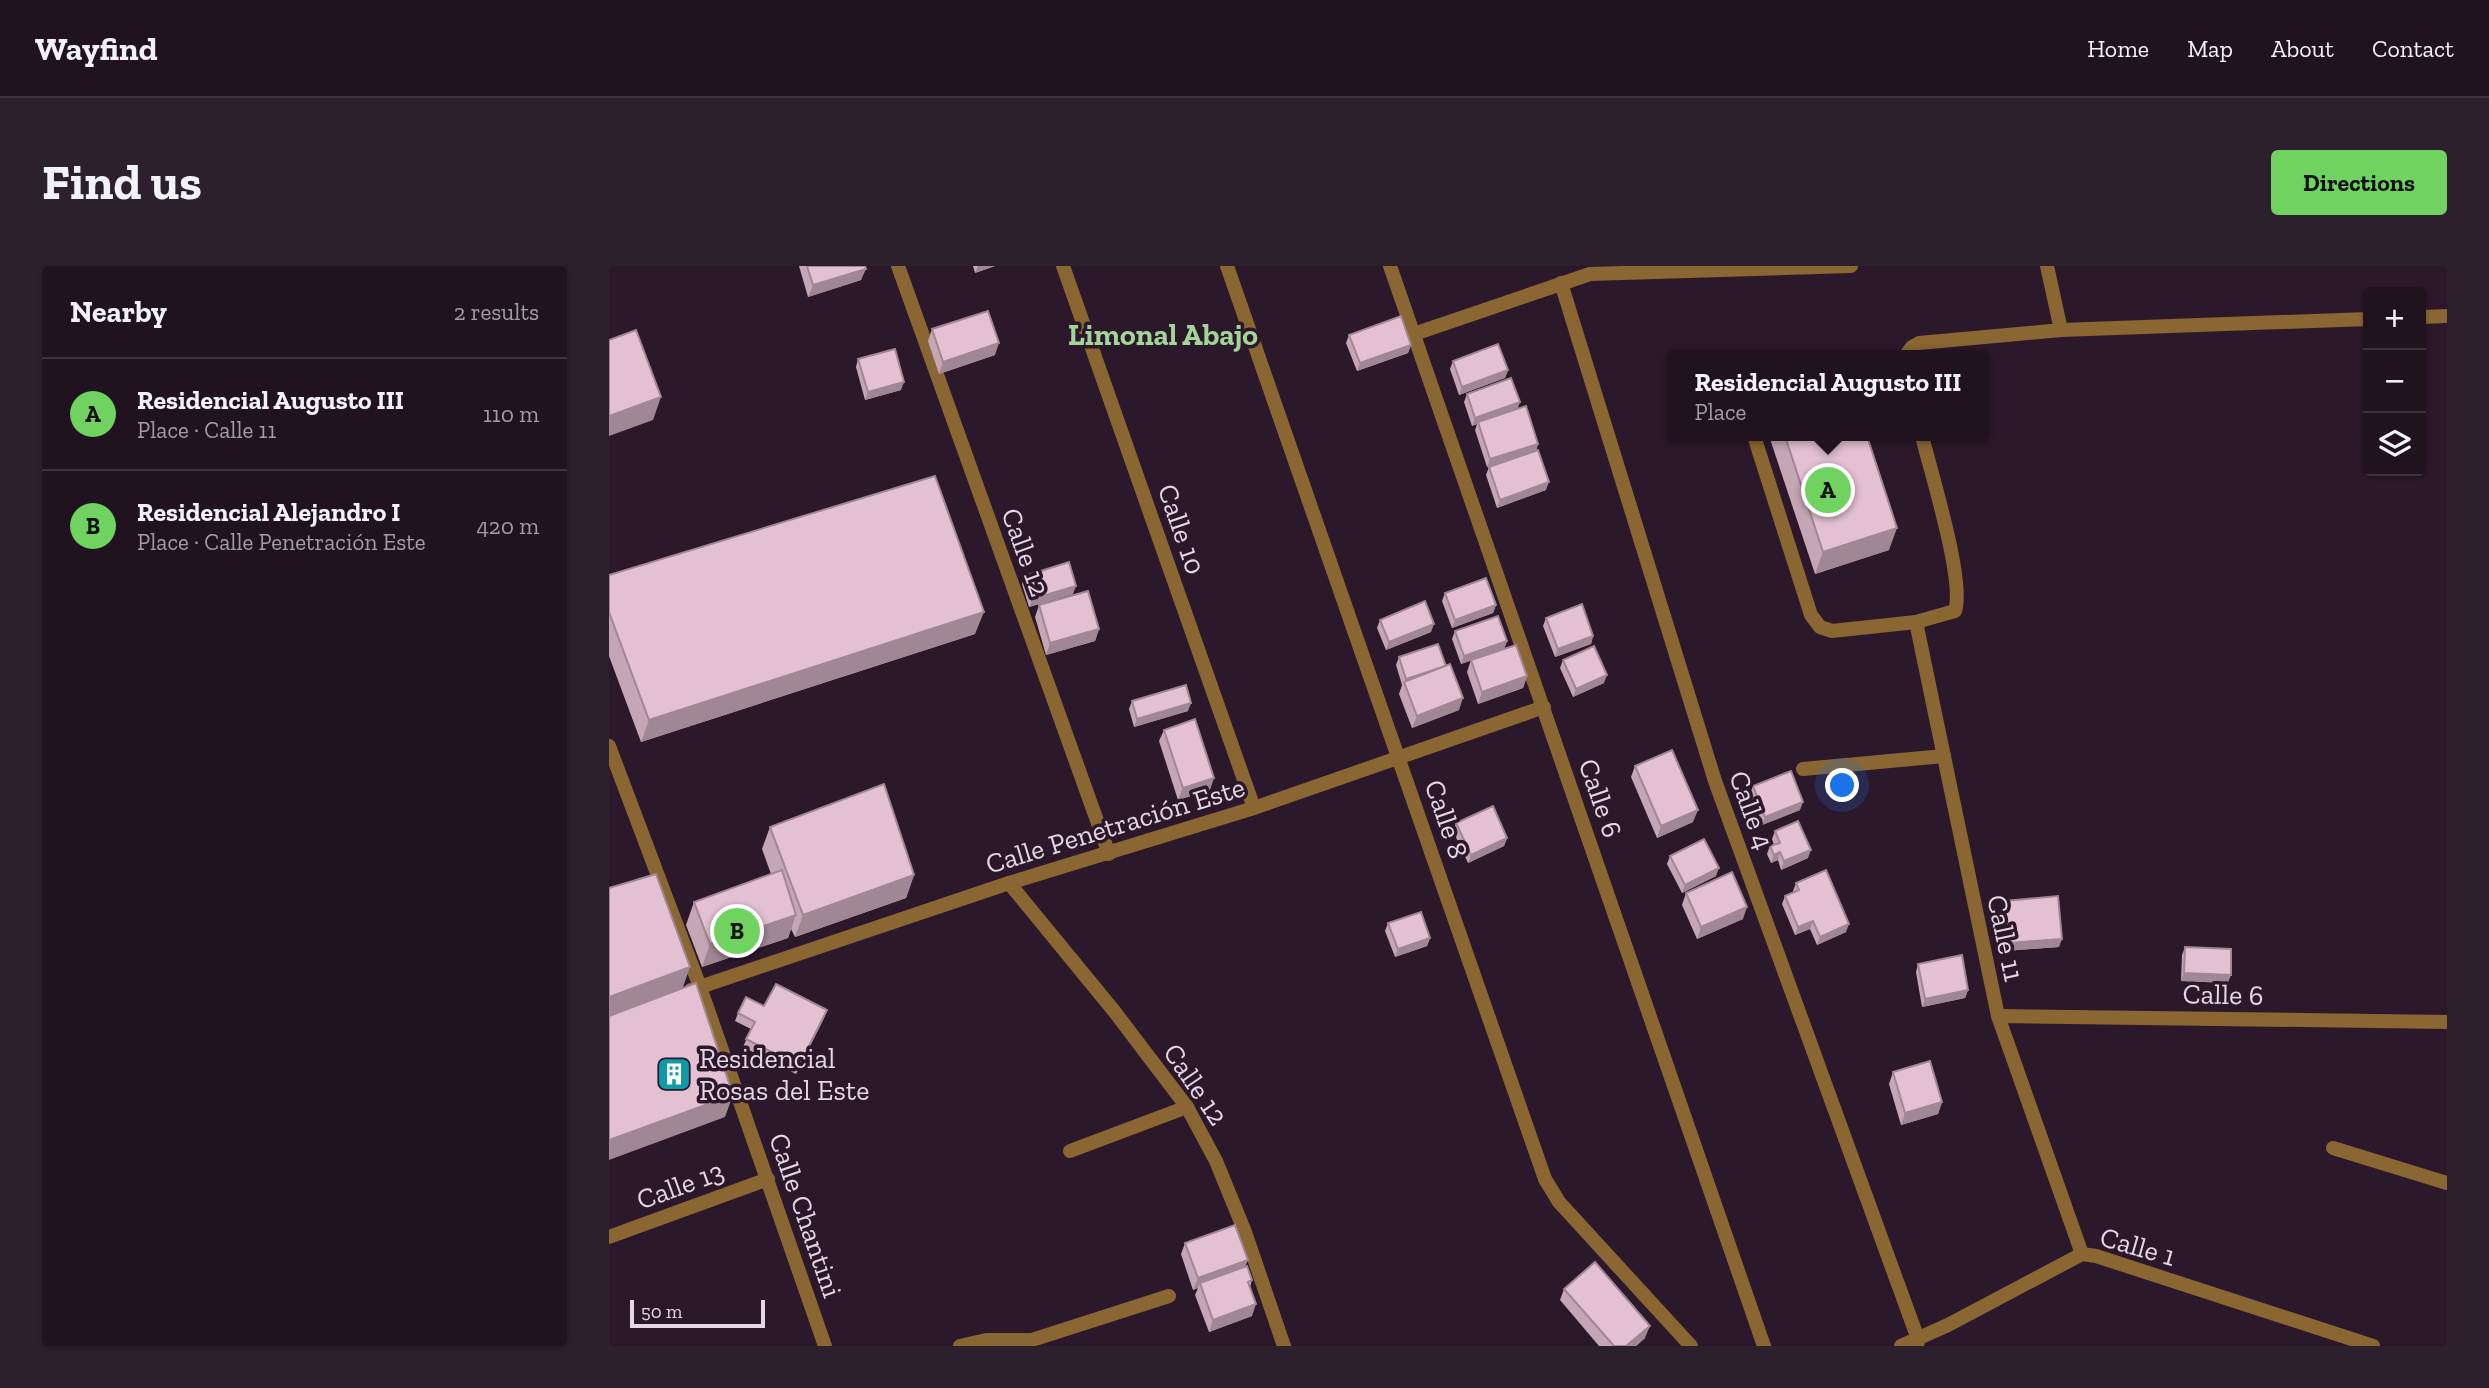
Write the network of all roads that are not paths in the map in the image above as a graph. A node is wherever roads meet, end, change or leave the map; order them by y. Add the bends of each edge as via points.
1 (898, 266) edge
2 (1063, 266) edge
3 (1227, 266) edge
4 (1390, 266) edge
5 (1851, 266) edge
6 (2047, 266) edge
7 (1817, 267) edge
8 (1561, 284) junction
9 (2447, 316) edge
10 (2426, 317) edge
11 (2363, 319) edge
12 (2061, 330) junction
13 (1414, 334) junction
14 (1909, 350) edge
15 (1756, 441) edge
16 (1923, 441) edge
17 (1916, 622) junction
18 (1543, 707) junction
19 (609, 746) edge
20 (1944, 757) junction
21 (1400, 758) junction
22 (1803, 769) dead end
23 (1254, 808) junction
24 (1109, 854) junction
25 (1009, 883) junction
26 (700, 987) junction
27 (674, 997) edge
28 (1998, 1016) junction
29 (2447, 1022) edge
30 (1187, 1107) junction
31 (2333, 1148) dead end
32 (1070, 1151) dead end
33 (768, 1180) junction
34 (2447, 1183) edge
35 (609, 1237) edge
36 (2082, 1254) junction
37 (1168, 1296) dead end
38 (1917, 1342) edge
39 (825, 1346) edge
40 (960, 1346) edge
41 (1284, 1346) edge
42 (1691, 1346) edge
43 (1764, 1346) edge
44 (1901, 1346) edge
45 (2373, 1346) edge

1 - 24 street, Calle 12
2 - 23 street, Calle 10
3 - 21 street, Calle 8
4 - 13 street, Calle 6
5 - 7 street
6 - 12 street
7 - 8 street via 1615,272
8 - 13 street
8 - 38 street, Calle 4 via 1715,780
9 - 10 street
11 - 12 street
12 - 14 street via 1919,344
13 - 18 street, Calle 6
15 - 17 street via 1815,622 1832,631
16 - 17 street via 1959,600 1955,611
17 - 20 street, Calle 11
18 - 21 street, Calle Penetración Este
18 - 43 street, Calle 6
19 - 26 street, Calle Chantini
20 - 22 street
20 - 28 street, Calle 11
21 - 23 street, Calle Penetración Este
21 - 42 street, Calle 8 via 1545,1179 1559,1202
23 - 24 street, Calle Penetración Este
24 - 25 street, Calle Penetración Este
25 - 26 street, Calle Penetración Este
25 - 30 street, Calle 12
26 - 27 street, Calle Penetración Este
26 - 33 street, Calle Chantini
28 - 29 street, Calle 6
28 - 36 street, Calle 11
30 - 32 street
30 - 41 street, Calle 12 via 1216,1161 1245,1232
31 - 34 street
33 - 35 street, Calle 13
33 - 39 street, Calle Chantini
36 - 38 street, Calle 1
36 - 45 street, Calle 1
37 - 40 street via 1032,1340 986,1340
38 - 44 street, Calle 1

